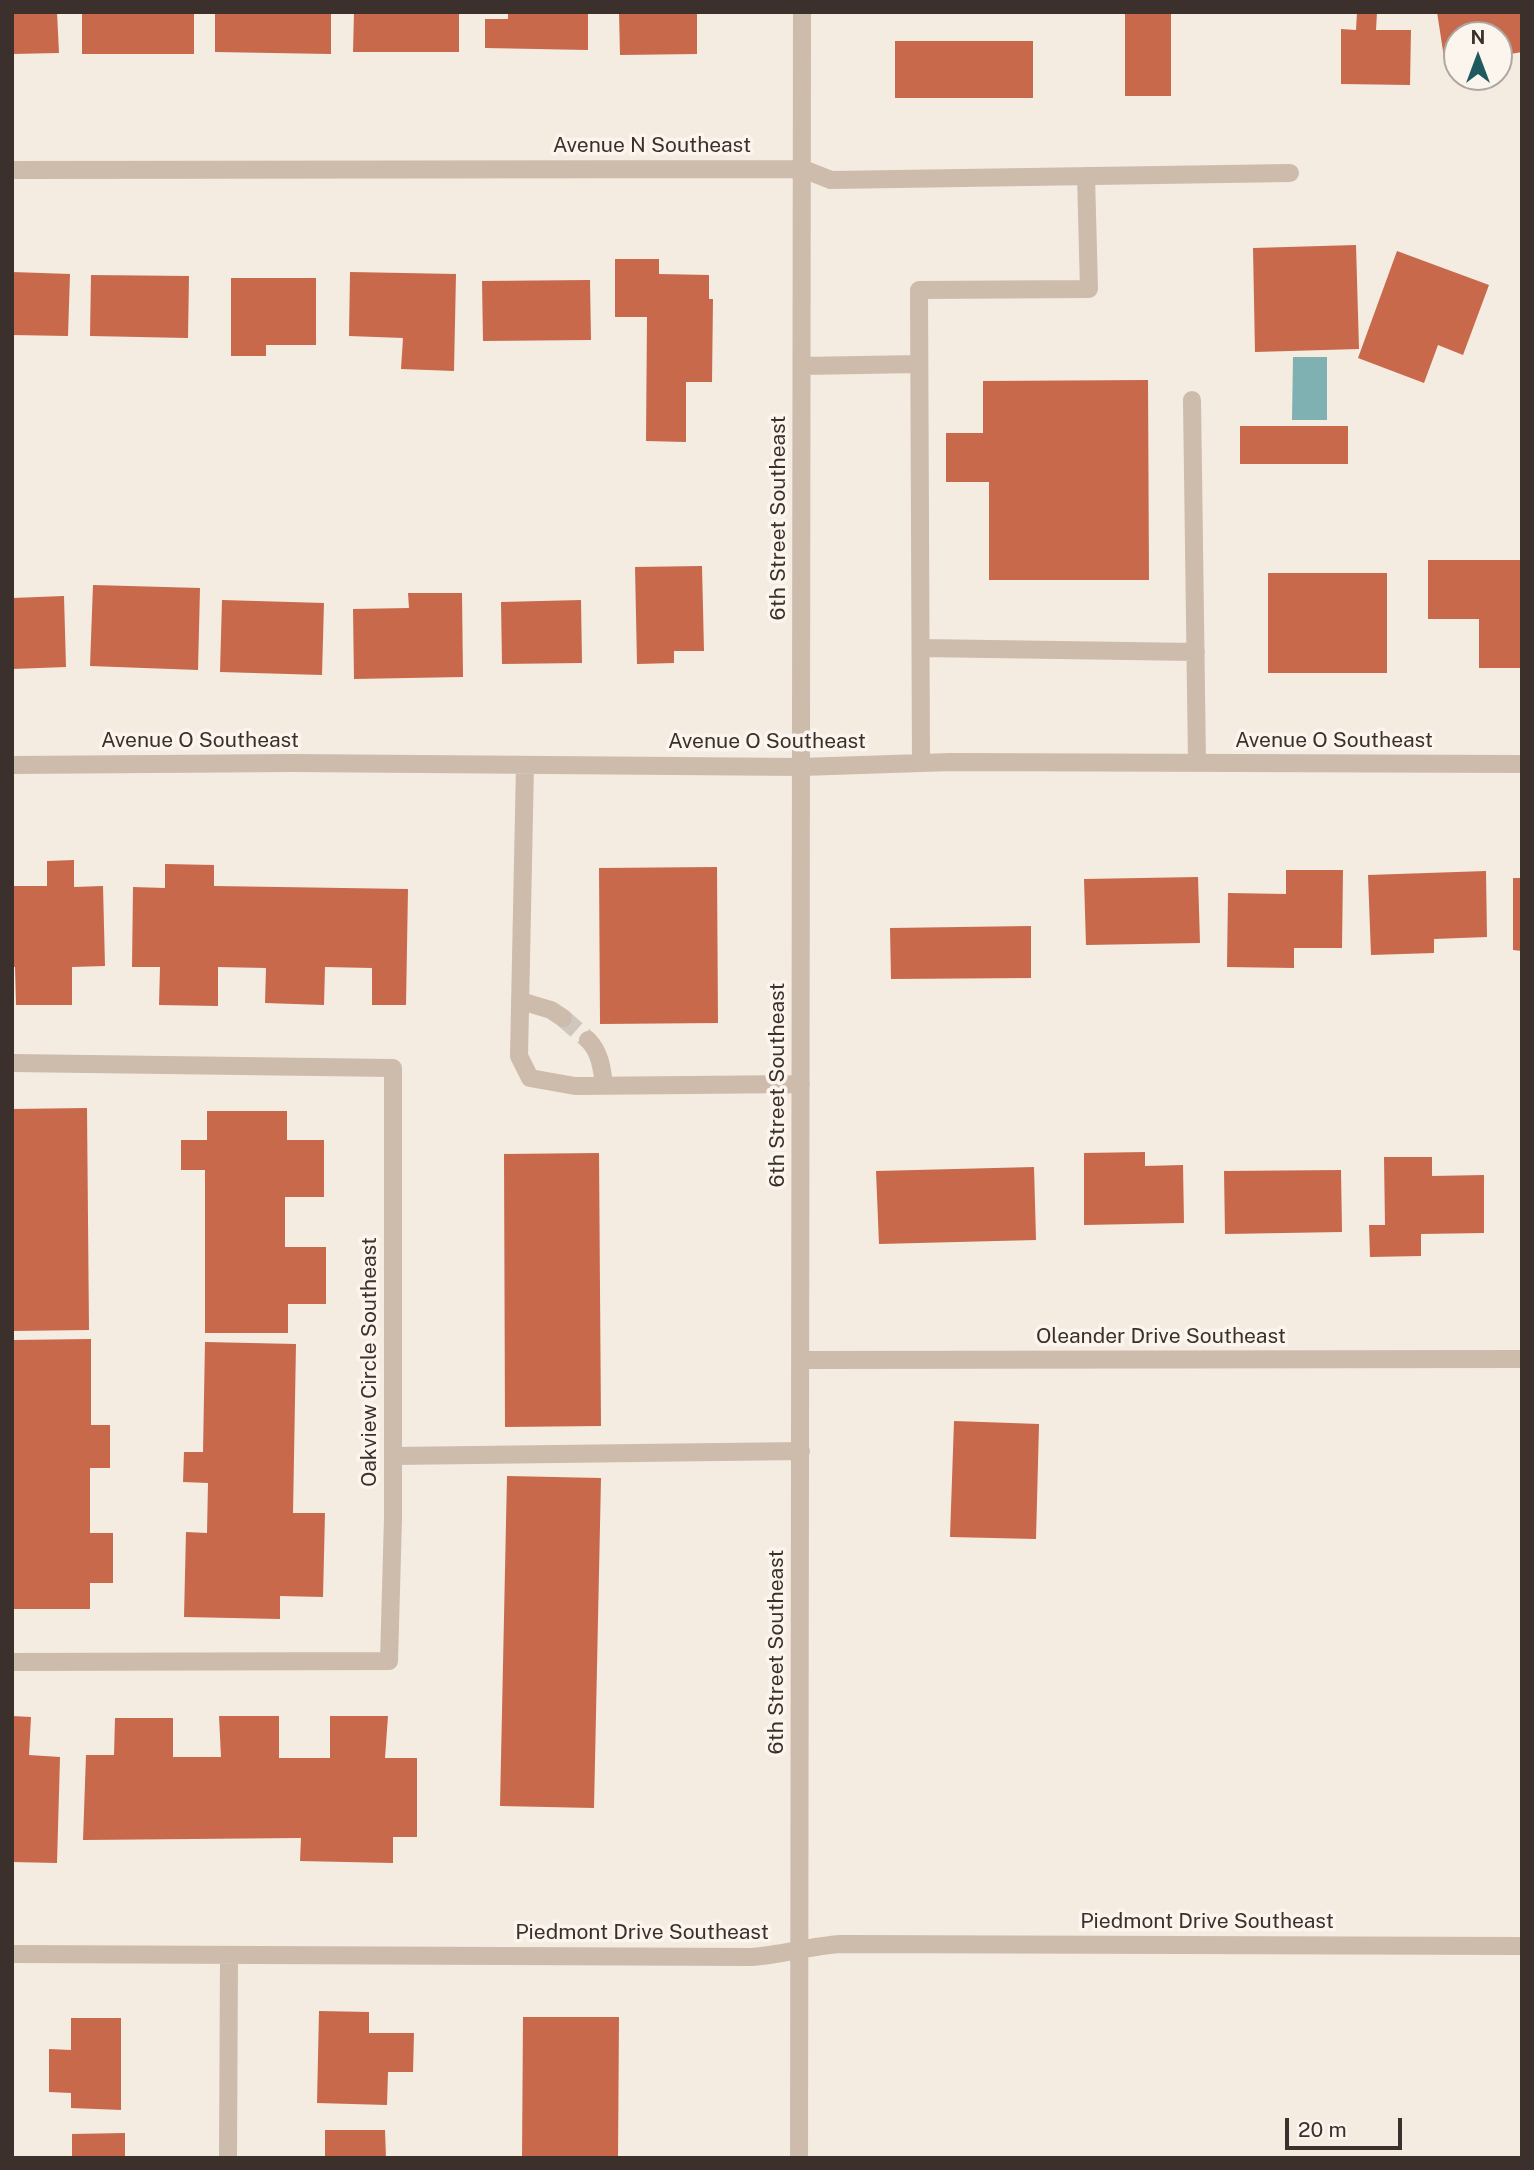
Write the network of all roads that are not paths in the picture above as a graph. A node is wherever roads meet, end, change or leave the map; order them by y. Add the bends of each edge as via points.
1 (802, 12) edge
2 (803, 169) junction
3 (12, 170) edge
4 (1290, 173) dead end
5 (1086, 176) junction
6 (919, 364) junction
7 (802, 366) junction
8 (1192, 400) dead end
9 (921, 648) junction
10 (1196, 652) junction
11 (921, 763) junction
12 (1197, 763) junction
13 (1522, 764) edge
14 (12, 765) edge
15 (525, 765) junction
16 (802, 767) junction
17 (521, 1002) junction
18 (563, 1018) tunnel mouth
19 (587, 1040) tunnel mouth
20 (12, 1063) edge
21 (801, 1084) junction
22 (604, 1085) junction
23 (800, 1360) junction
24 (1522, 1360) edge
25 (801, 1451) junction
26 (393, 1456) junction
27 (12, 1662) edge
28 (1522, 1946) edge
29 (798, 1951) junction
30 (12, 1954) edge
31 (229, 1955) junction
32 (229, 2158) edge
33 (799, 2158) edge

1 - 2 street, 6th Street Southeast
2 - 3 street, Avenue N Southeast
2 - 5 street, Avenue N Southeast via 831,180
2 - 7 street, 6th Street Southeast
4 - 5 street, Avenue N Southeast
5 - 6 street via 1089,289 919,290
6 - 7 street
6 - 9 street
7 - 16 street, 6th Street Southeast
8 - 10 street
9 - 10 street
9 - 11 street
10 - 12 street
11 - 12 street, Avenue O Southeast
11 - 16 street, Avenue O Southeast
12 - 13 street, Avenue O Southeast
14 - 15 street, Avenue O Southeast
15 - 16 street, Avenue O Southeast
15 - 17 street
16 - 21 street, 6th Street Southeast
17 - 18 street
17 - 22 street via 519,1056 530,1079
19 - 22 street via 595,1047
20 - 26 street, Oakview Circle Southeast via 393,1068
21 - 22 street
21 - 23 street, 6th Street Southeast
23 - 24 street, Oleander Drive Southeast
23 - 25 street, 6th Street Southeast
25 - 26 street
25 - 29 street, 6th Street Southeast
26 - 27 street, Oakview Circle Southeast via 389,1661
28 - 29 street, Piedmont Drive Southeast via 841,1944
29 - 31 street, Piedmont Drive Southeast via 751,1957
29 - 33 street, 6th Street Southeast
30 - 31 street, Piedmont Drive Southeast
31 - 32 street

